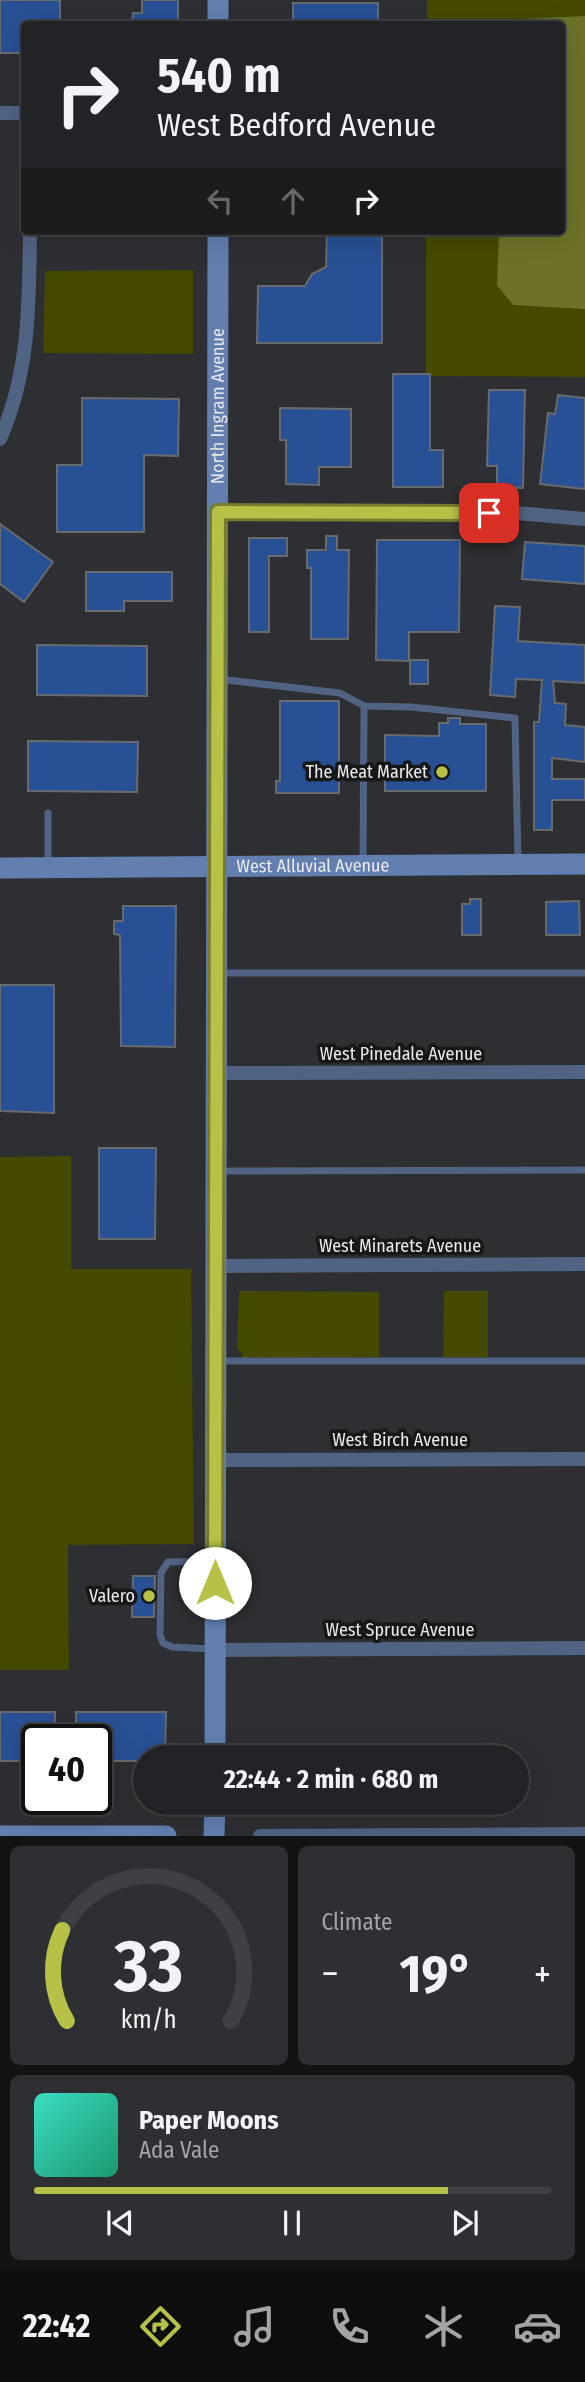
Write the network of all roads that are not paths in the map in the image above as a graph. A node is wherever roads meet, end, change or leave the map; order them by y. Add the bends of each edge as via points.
1 (218, 0) edge
2 (218, 21) edge
3 (0, 113) edge
4 (21, 113) edge
5 (30, 235) edge
6 (218, 235) edge
7 (0, 439) edge
8 (218, 512) junction
9 (585, 519) edge
10 (218, 679) junction
11 (365, 706) junction
12 (48, 813) dead end
13 (585, 863) edge
14 (363, 864) junction
15 (518, 864) junction
16 (0, 867) edge
17 (48, 867) junction
18 (217, 867) junction
19 (217, 972) junction
20 (585, 972) edge
21 (585, 1072) edge
22 (216, 1073) junction
23 (585, 1170) edge
24 (216, 1171) junction
25 (585, 1264) edge
26 (216, 1266) junction
27 (216, 1361) junction
28 (585, 1361) edge
29 (585, 1459) edge
30 (215, 1460) junction
31 (215, 1561) junction
32 (585, 1648) edge
33 (216, 1650) junction
34 (215, 1745) edge
35 (215, 1815) edge
36 (585, 1834) edge
37 (0, 1836) edge
38 (166, 1836) edge
39 (214, 1836) edge
40 (260, 1836) edge

1 - 2 street
3 - 4 street
5 - 7 street via 25,358
6 - 8 street, North Ingram Avenue
8 - 9 street via 517,513
8 - 10 street, North Ingram Avenue
10 - 11 lane via 340,693
10 - 18 street, North Ingram Avenue
11 - 14 lane
11 - 15 lane via 515,718
12 - 17 lane
13 - 15 street, West Alluvial Avenue
14 - 15 street, West Alluvial Avenue
14 - 18 street, West Alluvial Avenue
16 - 17 street, West Alluvial Avenue
17 - 18 street, West Alluvial Avenue
18 - 19 street, North Ingram Avenue
19 - 20 lane
19 - 22 street, North Ingram Avenue
21 - 22 street, West Pinedale Avenue
22 - 24 street, North Ingram Avenue
23 - 24 lane
24 - 26 street, North Ingram Avenue
25 - 26 street, West Minarets Avenue
26 - 27 street, North Ingram Avenue
27 - 28 lane
27 - 30 street, North Ingram Avenue
29 - 30 street, West Birch Avenue
30 - 31 street, North Ingram Avenue
31 - 33 street, North Ingram Avenue
31 - 33 lane via 168,1562 163,1566 160,1634 163,1643 172,1647
32 - 33 street, West Spruce Avenue
33 - 34 street, North Ingram Avenue
35 - 39 street
36 - 40 street
37 - 38 street

